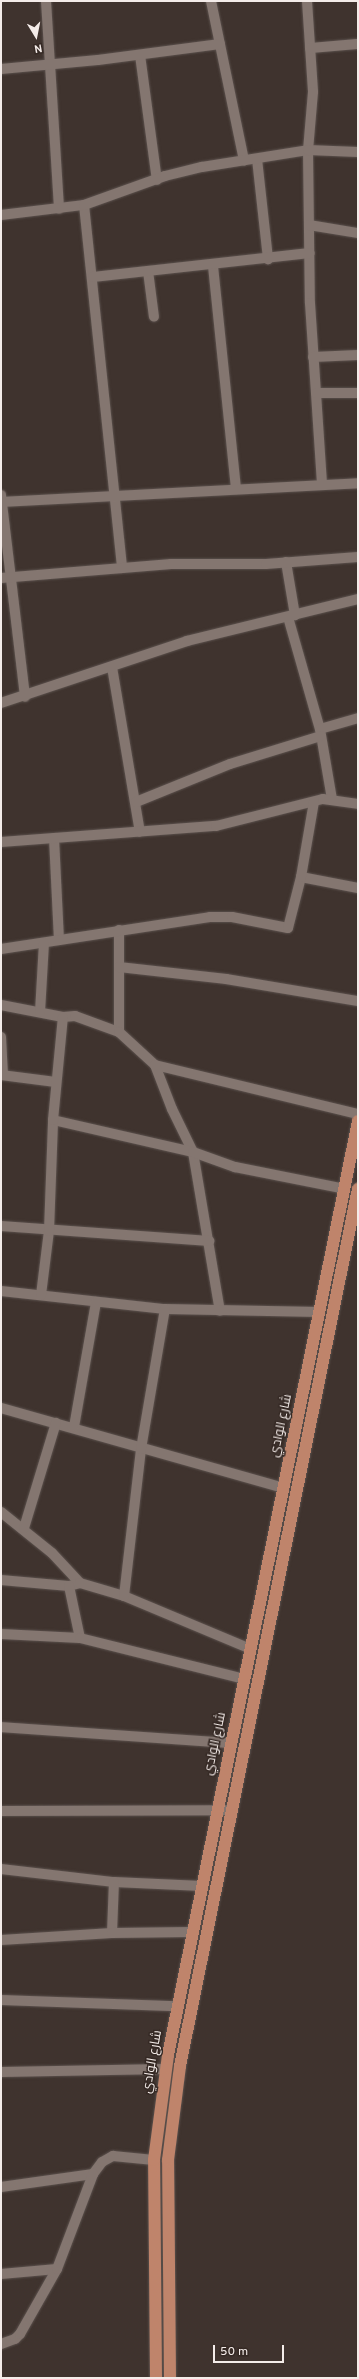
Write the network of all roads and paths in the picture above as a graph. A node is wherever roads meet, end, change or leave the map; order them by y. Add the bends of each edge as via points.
1 (46, 1) edge
2 (211, 1) edge
3 (307, 1) edge
4 (314, 1) edge
5 (220, 44) junction
6 (358, 44) edge
7 (310, 48) junction
8 (140, 56) junction
9 (51, 64) junction
10 (1, 68) edge
11 (308, 150) junction
12 (358, 152) edge
13 (257, 159) junction
14 (244, 161) junction
15 (157, 180) junction
16 (84, 205) junction
17 (59, 209) junction
18 (1, 215) edge
19 (309, 225) junction
20 (358, 233) edge
21 (310, 253) junction
22 (268, 259) junction
23 (213, 266) junction
24 (148, 272) junction
25 (93, 277) junction
26 (154, 317) dead end
27 (358, 355) edge
28 (313, 357) junction
29 (316, 393) junction
30 (358, 393) edge
31 (358, 483) edge
32 (322, 485) junction
33 (236, 489) junction
34 (116, 495) junction
35 (1, 500) edge
36 (358, 557) edge
37 (286, 562) junction
38 (122, 568) junction
39 (5, 577) edge
40 (358, 599) edge
41 (292, 616) junction
42 (112, 667) junction
43 (25, 697) junction
44 (1, 703) edge
45 (358, 718) edge
46 (320, 732) junction
47 (332, 799) junction
48 (136, 802) junction
49 (314, 802) junction
50 (358, 804) edge
51 (140, 832) junction
52 (54, 838) junction
53 (1, 842) edge
54 (301, 877) junction
55 (358, 888) edge
56 (119, 930) junction
57 (59, 940) junction
58 (44, 943) junction
59 (1, 949) edge
60 (119, 967) junction
61 (358, 1001) edge
62 (1, 1005) edge
63 (40, 1012) junction
64 (63, 1017) junction
65 (119, 1032) junction
66 (1, 1037) edge
67 (155, 1065) junction
68 (2, 1075) edge
69 (56, 1082) junction
70 (358, 1114) edge
71 (53, 1120) junction
72 (358, 1121) edge
73 (193, 1152) junction
74 (345, 1189) junction
75 (358, 1189) edge
76 (1, 1226) edge
77 (49, 1231) junction
78 (209, 1241) junction
79 (1, 1291) edge
80 (41, 1295) junction
81 (96, 1302) junction
82 (165, 1309) junction
83 (220, 1311) junction
84 (320, 1312) junction
85 (317, 1328) junction
86 (330, 1329) junction
87 (1, 1408) edge
88 (56, 1423) junction
89 (74, 1427) junction
90 (141, 1449) junction
91 (283, 1488) junction
92 (1, 1512) edge
93 (24, 1528) junction
94 (1, 1580) edge
95 (80, 1583) junction
96 (69, 1586) junction
97 (124, 1596) junction
98 (1, 1634) edge
99 (80, 1638) junction
100 (251, 1649) junction
101 (244, 1679) junction
102 (1, 1727) edge
103 (230, 1743) junction
104 (217, 1808) junction
105 (231, 1810) junction
106 (1, 1811) edge
107 (1, 1869) edge
108 (114, 1882) junction
109 (202, 1886) junction
110 (192, 1932) junction
111 (112, 1933) junction
112 (1, 1940) edge
113 (1, 2000) edge
114 (178, 2006) junction
115 (166, 2069) junction
116 (1, 2072) edge
117 (154, 2160) junction
118 (93, 2174) junction
119 (1, 2187) edge
120 (57, 2269) junction
121 (1, 2274) edge
122 (1, 2344) edge
123 (156, 2378) edge
124 (170, 2378) edge

1 - 9 street
2 - 5 street
3 - 4 street
3 - 7 street
5 - 8 street
5 - 14 street
6 - 7 street
7 - 11 street via 313,92
8 - 9 street
8 - 15 street
9 - 10 street
9 - 17 street
11 - 12 street
11 - 13 street
11 - 19 street
13 - 14 street
13 - 22 street
14 - 15 street via 202,167
15 - 16 street
16 - 17 street
16 - 25 street
17 - 18 street
19 - 20 street
19 - 21 street
21 - 22 street
21 - 28 street
22 - 23 street
23 - 24 street
23 - 33 street
24 - 25 street
24 - 26 street
25 - 34 street
27 - 28 street
28 - 29 street
29 - 30 street
29 - 32 street
31 - 32 street
32 - 33 street
33 - 34 street
34 - 35 street
34 - 38 street
35 - 39 street
36 - 37 street
37 - 38 street via 197,563
37 - 41 street
38 - 39 street
39 - 43 street
40 - 41 street
41 - 42 street via 187,641
41 - 46 street
42 - 43 street
42 - 48 street
43 - 44 street
45 - 46 street
46 - 47 street
46 - 48 street via 230,764
47 - 49 street
47 - 50 street
48 - 51 street
49 - 51 street via 216,826
49 - 54 street
51 - 52 street
52 - 53 street
52 - 57 street
54 - 55 street
54 - 56 street via 288,928 221,916
56 - 57 street
56 - 60 street
57 - 58 street
58 - 59 street
58 - 63 street
60 - 61 street via 226,979
60 - 65 street
62 - 63 street
63 - 64 street
64 - 65 street via 80,1017
64 - 69 street
65 - 67 street
66 - 68 street
67 - 70 street
67 - 73 street via 172,1109
68 - 69 street
69 - 71 street
71 - 73 street
71 - 77 street
72 - 74 main road, شارع الوادي
73 - 74 street via 234,1167
73 - 78 street
74 - 84 main road, شارع الوادي
75 - 86 main road, شارع الوادي
76 - 77 street
77 - 78 street
77 - 80 street
78 - 83 street
79 - 80 street
80 - 81 street
81 - 82 street
81 - 89 street
82 - 83 street
82 - 90 street
83 - 84 street
84 - 85 main road, شارع الوادي
85 - 86 main road
85 - 91 main road, شارع الوادي
86 - 105 main road, شارع الوادي
87 - 88 street
88 - 89 street
88 - 93 street
89 - 90 street
90 - 91 street
90 - 97 street
91 - 100 main road, شارع الوادي
92 - 93 street
93 - 95 street
94 - 96 street
95 - 96 street
95 - 97 street
96 - 99 street
97 - 100 street
98 - 99 street
99 - 101 street
100 - 101 main road, شارع الوادي
101 - 103 main road, شارع الوادي
102 - 103 street
103 - 104 main road, شارع الوادي
104 - 105 street
104 - 106 street
104 - 109 main road, شارع الوادي
105 - 124 main road, شارع الوادي via 172,2113 168,2160
107 - 108 street
108 - 109 street
108 - 111 street
109 - 110 main road, شارع الوادي
110 - 111 street
110 - 114 main road, شارع الوادي
111 - 112 street
113 - 114 street
114 - 115 main road, شارع الوادي
115 - 116 street
115 - 117 main road, شارع الوادي
117 - 118 street via 112,2156 102,2162
117 - 123 main road, شارع الوادي
118 - 119 street
118 - 120 street
120 - 121 street
120 - 122 street via 20,2334 15,2339

